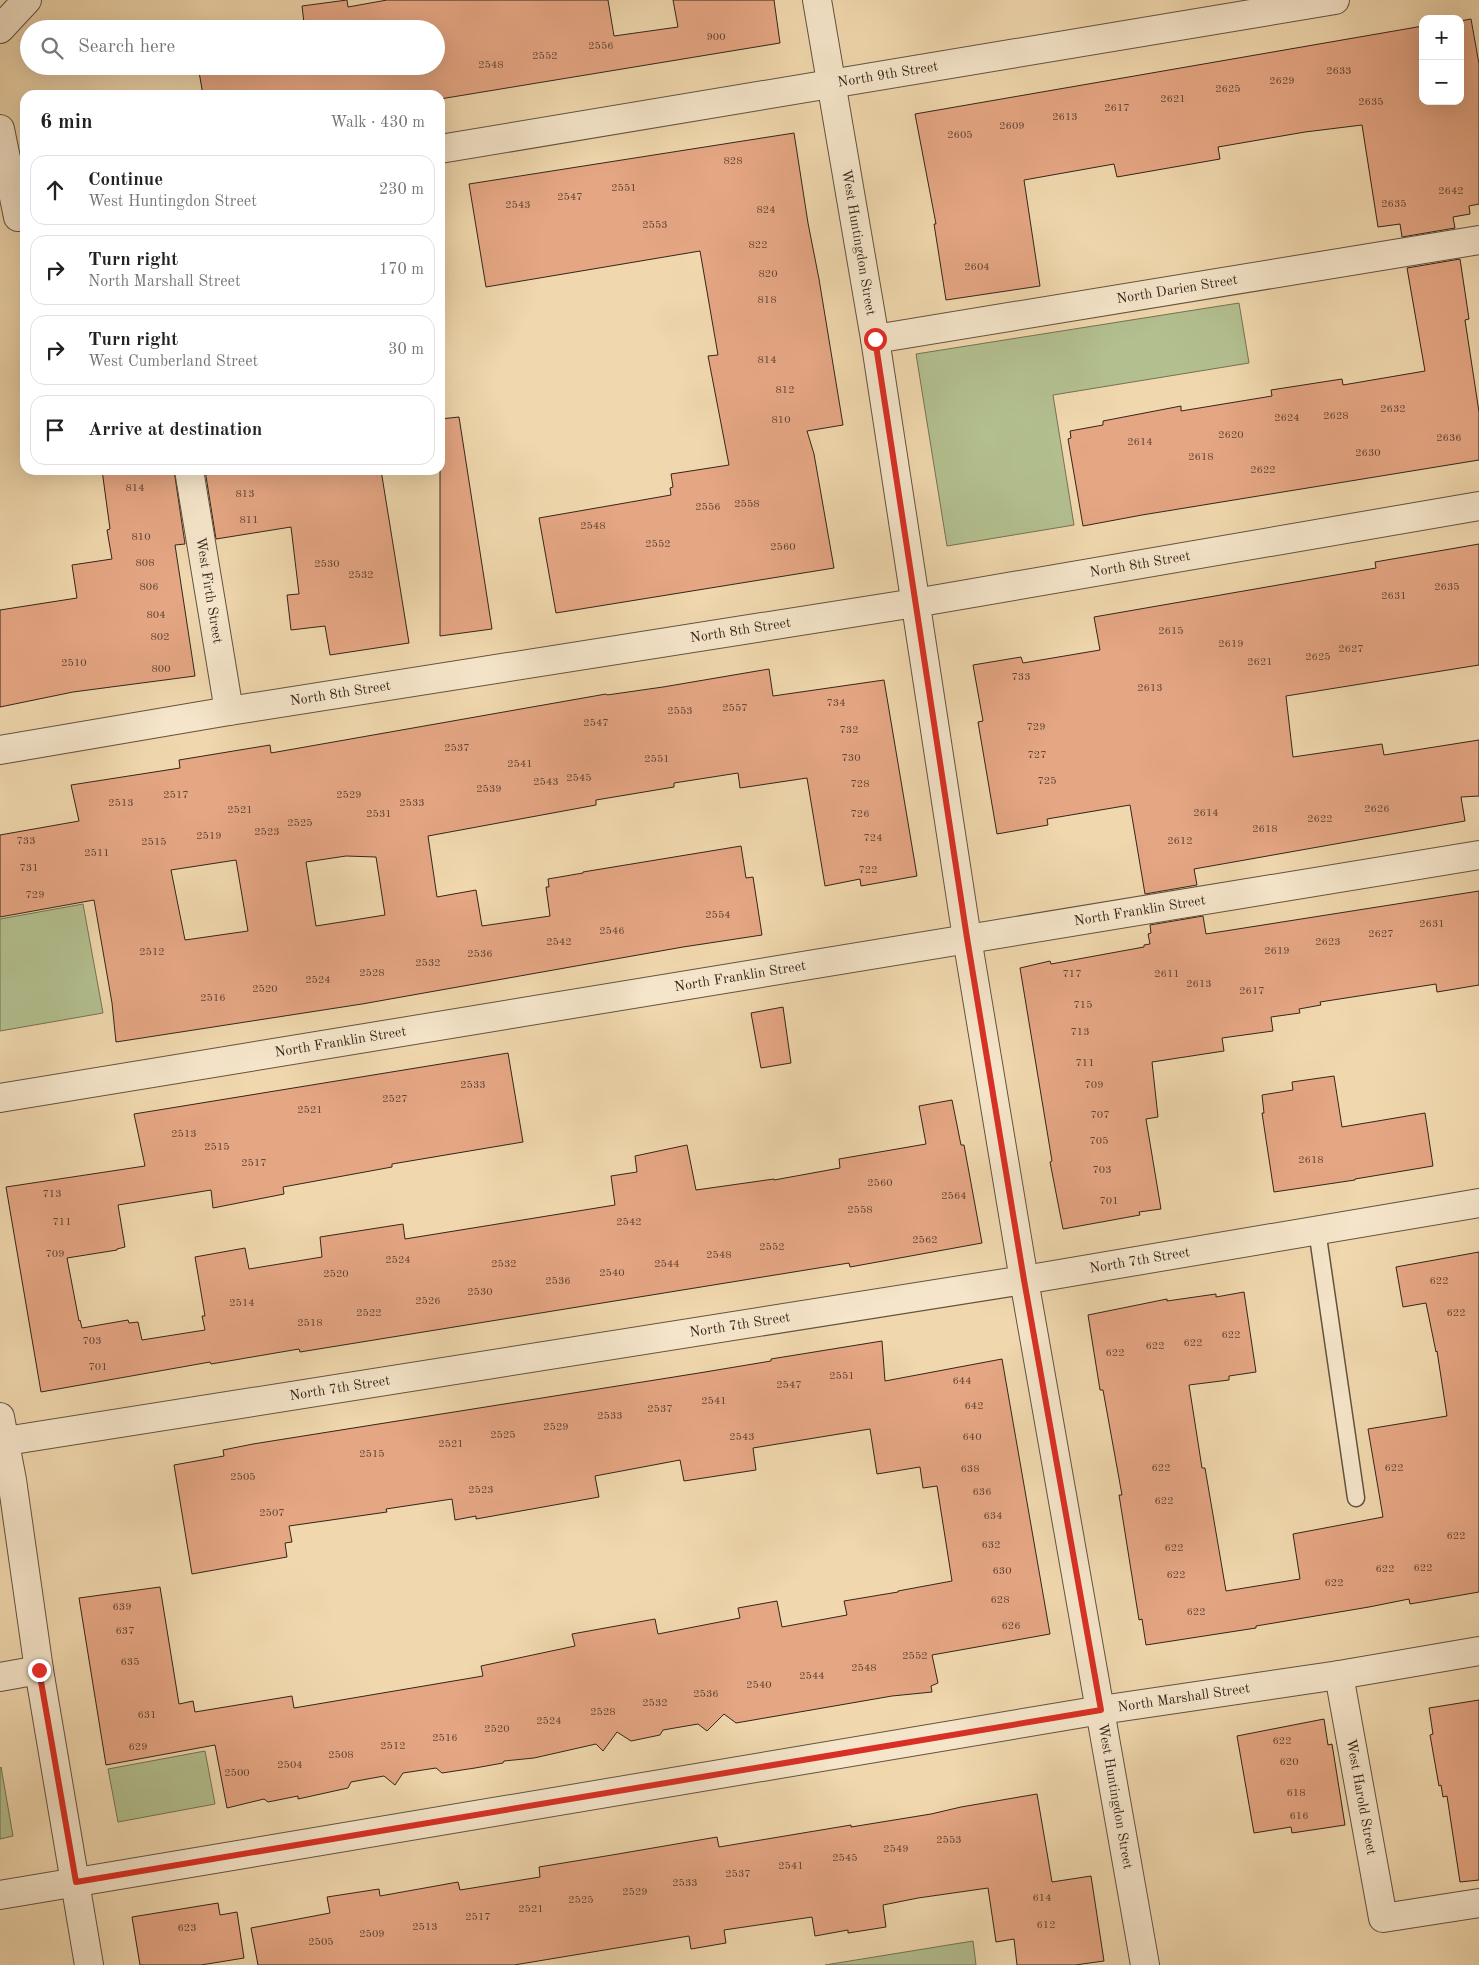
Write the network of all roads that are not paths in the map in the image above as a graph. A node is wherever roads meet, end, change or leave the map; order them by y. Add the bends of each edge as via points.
1 (27, 0) edge
2 (817, 0) edge
3 (1335, 0) edge
4 (0, 29) edge
5 (831, 83) junction
6 (0, 129) edge
7 (445, 148) edge
8 (14, 218) edge
9 (1479, 240) edge
10 (875, 339) junction
11 (190, 475) edge
12 (1479, 506) edge
13 (915, 603) junction
14 (229, 711) junction
15 (0, 750) edge
16 (1479, 854) edge
17 (967, 938) junction
18 (0, 1098) edge
19 (1479, 1203) edge
20 (1317, 1230) junction
21 (1024, 1280) junction
22 (2, 1433) edge
23 (1356, 1498) dead end
24 (1479, 1651) edge
25 (39, 1670) junction
26 (1339, 1675) junction
27 (0, 1677) edge
28 (1101, 1710) junction
29 (76, 1882) junction
30 (0, 1895) edge
31 (1479, 1903) edge
32 (89, 1965) edge
33 (1146, 1965) edge

1 - 4 street
2 - 5 street, West Huntingdon Street
3 - 5 street, North 9th Street
5 - 7 street, North 9th Street
5 - 10 street, West Huntingdon Street
6 - 8 street
9 - 10 street, North Darien Street
10 - 13 street, West Huntingdon Street
11 - 14 street, West Firth Street
12 - 13 street, North 8th Street
13 - 14 street, North 8th Street
13 - 17 street, West Huntingdon Street
14 - 15 street, North 8th Street
16 - 17 street, North Franklin Street
17 - 18 street, North Franklin Street
17 - 21 street, West Huntingdon Street
19 - 20 street, North 7th Street
20 - 21 street, North 7th Street
20 - 23 lane
21 - 22 street, North 7th Street
21 - 28 street, West Huntingdon Street
22 - 25 street
24 - 26 street, North Marshall Street
25 - 27 street
25 - 29 street
26 - 28 street, North Marshall Street
26 - 31 street, West Harold Street via 1383,1918
28 - 29 street, North Marshall Street
28 - 33 street, West Huntingdon Street
29 - 30 street, North Marshall Street
29 - 32 street

